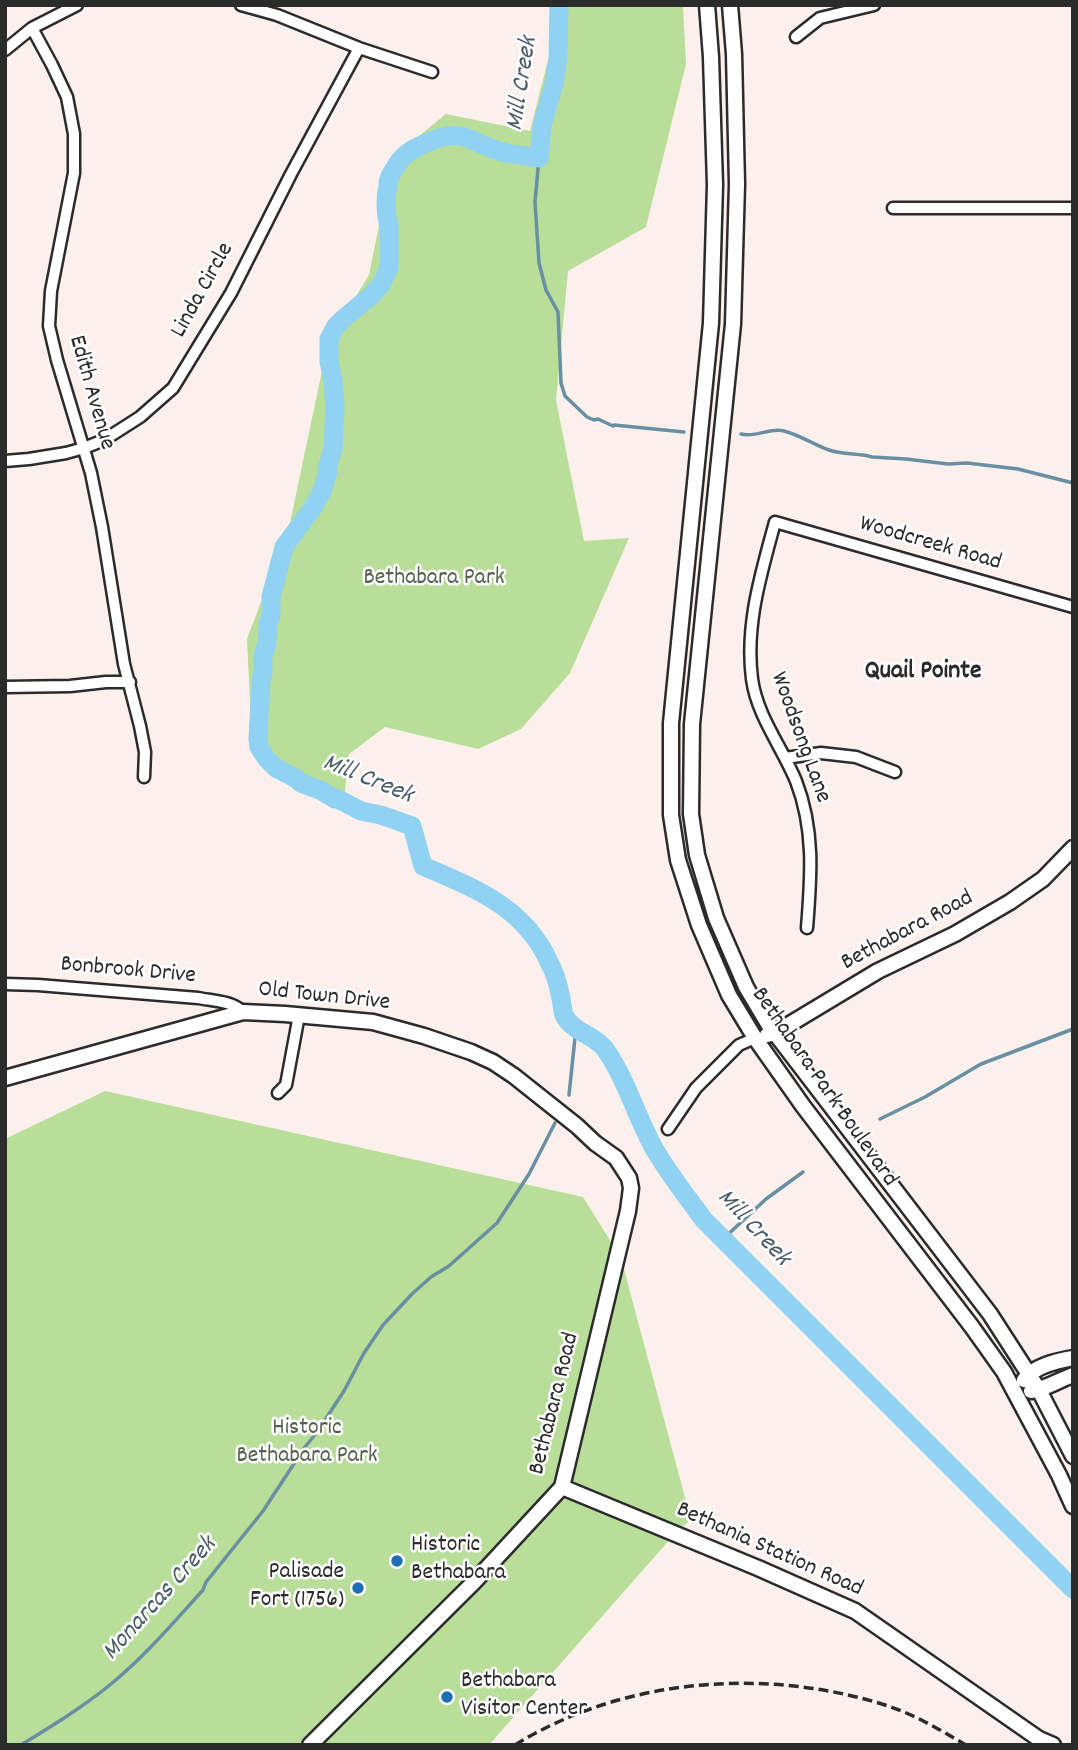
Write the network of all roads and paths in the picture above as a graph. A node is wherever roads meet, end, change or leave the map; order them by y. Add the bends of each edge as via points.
1 (77, 5) edge
2 (241, 5) edge
3 (707, 5) edge
4 (730, 5) edge
5 (874, 5) edge
6 (32, 28) junction
7 (796, 37) dead end
8 (359, 48) junction
9 (5, 50) edge
10 (432, 72) dead end
11 (893, 208) dead end
12 (1073, 208) edge
13 (84, 449) junction
14 (5, 461) edge
15 (775, 523) joint
16 (1073, 607) edge
17 (130, 682) junction
18 (5, 687) edge
19 (785, 758) junction
20 (895, 772) dead end
21 (144, 777) dead end
22 (1073, 848) edge
23 (807, 928) dead end
24 (5, 984) edge
25 (243, 1012) junction
26 (299, 1015) junction
27 (775, 1033) junction
28 (755, 1038) junction
29 (5, 1078) edge
30 (278, 1093) dead end
31 (668, 1129) dead end
32 (631, 1188) joint
33 (1073, 1359) edge
34 (1029, 1374) junction
35 (1073, 1375) edge
36 (1039, 1390) junction
37 (1016, 1392) junction
38 (1073, 1456) edge
39 (562, 1487) junction
40 (1073, 1506) edge
41 (310, 1745) edge
42 (1053, 1745) edge

1 - 6 street
2 - 8 street
3 - 28 street, Bethabara Park Boulevard via 715,184 711,323 671,723 671,816 678,860 699,925 729,995
4 - 27 street, Bethabara Park Boulevard via 737,184 733,324 692,724 691,814 697,855 716,918 746,986
5 - 7 street via 820,18
6 - 9 street
6 - 13 street, Edith Avenue via 67,97 74,134 74,173 51,291 50,326
8 - 10 street
8 - 13 street, Linda Circle via 225,303 173,388 140,417
11 - 12 street
13 - 14 street, Linda Circle
13 - 17 street, Edith Avenue
15 - 16 street, Woodcreek Road
15 - 19 street, Woodsong Lane via 754,604 750,657 757,698
17 - 18 street
17 - 21 street, Edith Avenue via 145,752
19 - 20 street via 821,753 856,757
19 - 23 street, Woodsong Lane via 804,806 811,846
22 - 27 street, Bethabara Road via 1043,879 1010,902 878,971
24 - 25 street, Bonbrook Drive via 198,999 222,1002
25 - 26 street, Old Town Drive
25 - 29 street, Old Town Drive
26 - 30 street via 286,1085
26 - 32 street, Old Town Drive via 373,1022 493,1062 616,1158
27 - 28 street, Bethabara Road
27 - 34 street, Bethabara Park Boulevard via 990,1314
28 - 31 street, Bethabara Road via 739,1045 696,1088
28 - 37 street, Bethabara Park Boulevard
32 - 39 street, Bethabara Road
33 - 34 street
34 - 36 street, Bethabara Park Boulevard
34 - 37 street
35 - 36 street
36 - 37 street
36 - 38 street, Bethabara Park Boulevard
37 - 40 street, Bethabara Park Boulevard
39 - 41 street, Bethabara Road
39 - 42 street, Bethania Station Road via 855,1611

